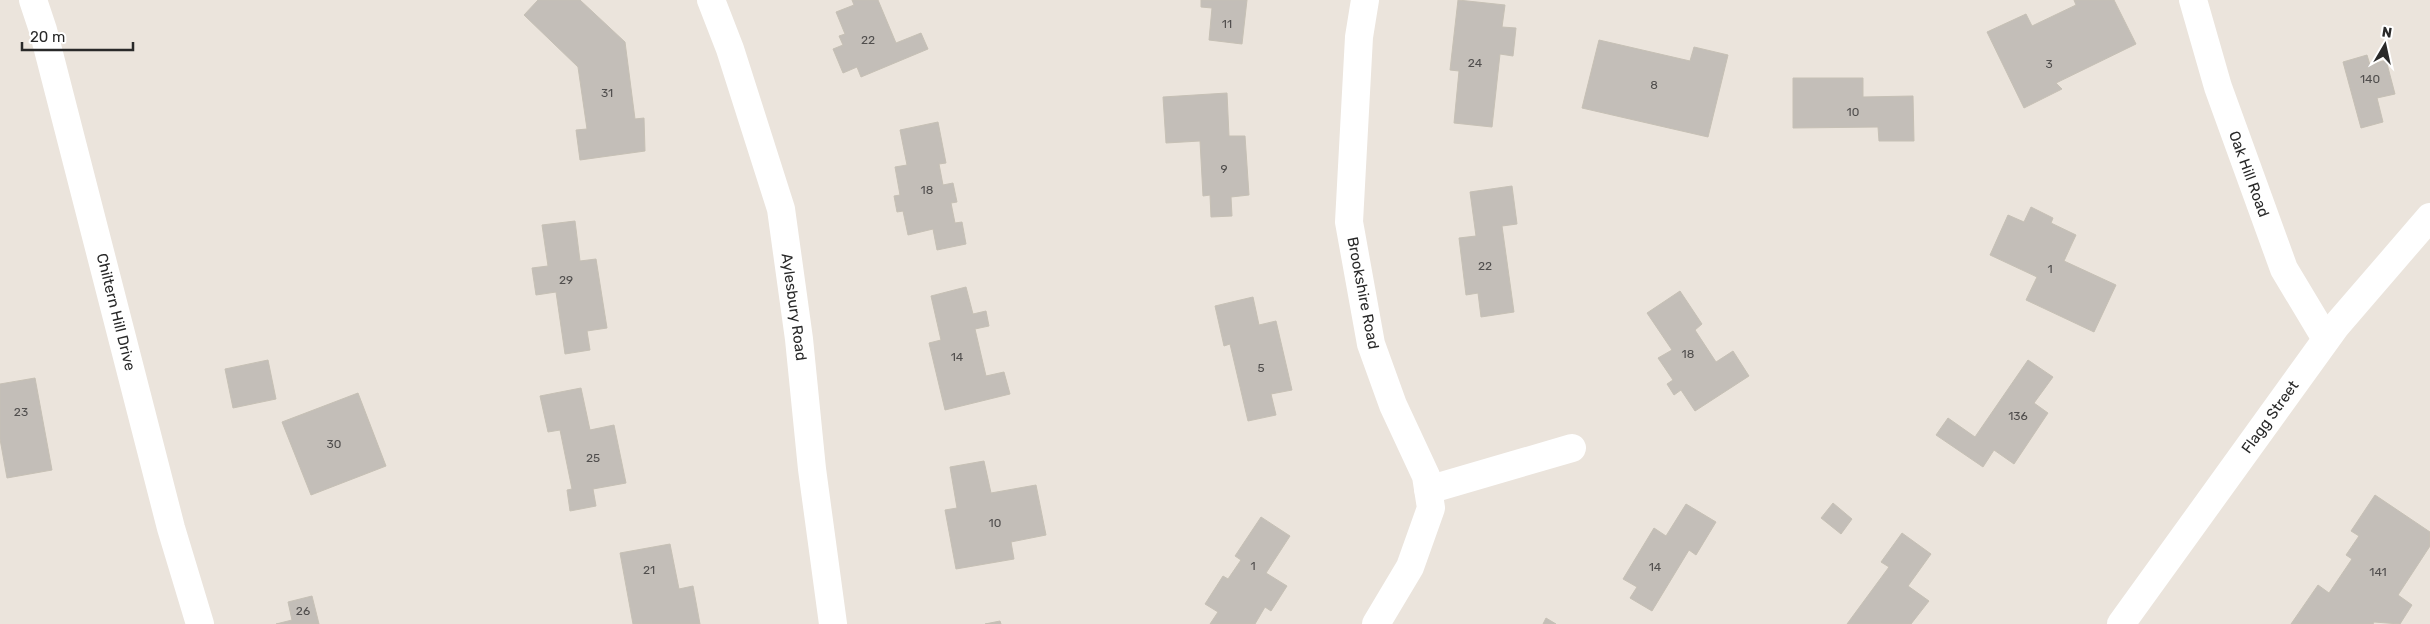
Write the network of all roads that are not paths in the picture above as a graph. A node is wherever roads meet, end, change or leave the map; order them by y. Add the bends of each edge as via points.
1 (32, 0) edge
2 (711, 0) edge
3 (1365, 0) edge
4 (2193, 0) edge
5 (2430, 218) edge
6 (2326, 339) junction
7 (1572, 448) dead end
8 (1428, 490) junction
9 (200, 624) edge
10 (832, 624) edge
11 (1376, 624) edge
12 (2122, 624) edge

1 - 9 street, Chiltern Hill Drive via 50,58 171,528
2 - 10 street, Aylesbury Road via 730,48 781,209
3 - 8 street, Brookshire Road via 1359,36 1349,222 1371,344 1393,405 1426,476
4 - 6 street, Oak Hill Road via 2218,87 2284,269
5 - 6 street, Flagg Street
6 - 12 street, Flagg Street
7 - 8 street
8 - 11 street, Brookshire Road via 1431,508 1410,567

